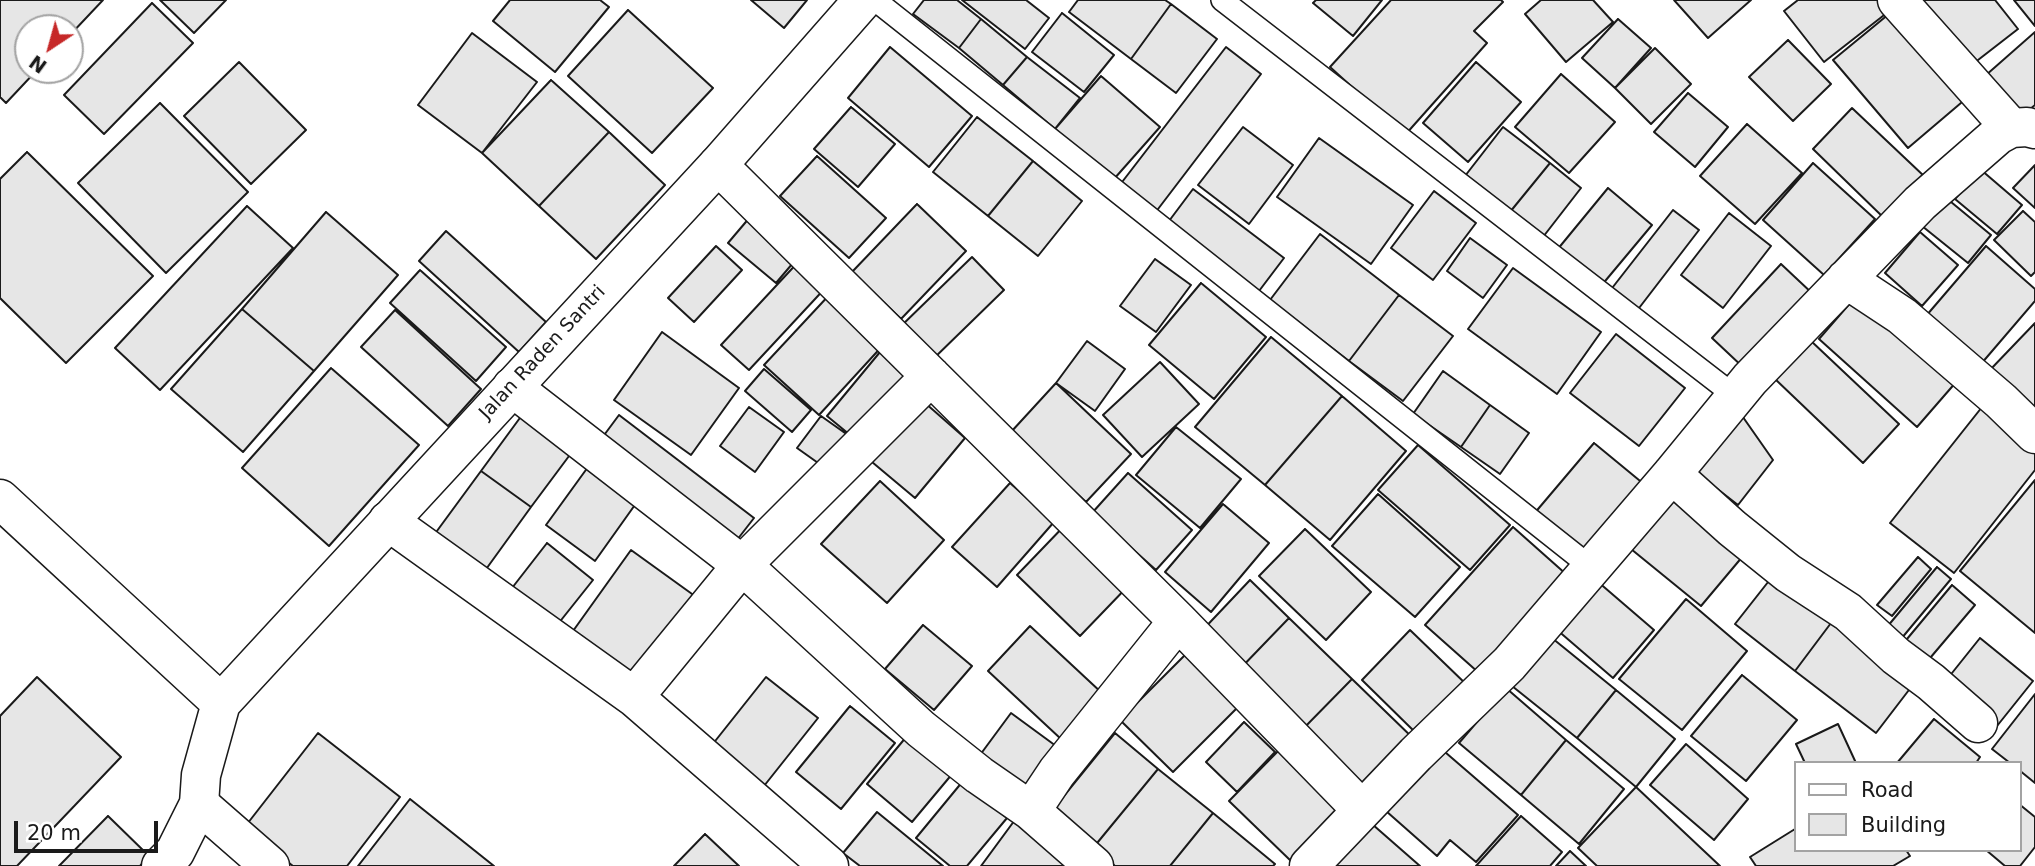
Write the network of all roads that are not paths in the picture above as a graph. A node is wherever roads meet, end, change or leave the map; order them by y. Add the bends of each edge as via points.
1 (863, 0) edge
2 (875, 0) edge
3 (1222, 0) edge
4 (1897, 0) edge
5 (2023, 129) edge
6 (718, 164) junction
7 (1846, 279) junction
8 (931, 376) junction
9 (512, 387) junction
10 (1735, 396) junction
11 (2035, 434) edge
12 (1672, 474) junction
13 (0, 499) edge
14 (388, 521) junction
15 (742, 565) junction
16 (1592, 568) junction
17 (1178, 621) junction
18 (634, 697) junction
19 (221, 703) junction
20 (1979, 723) dead end
21 (199, 804) junction
22 (1362, 810) junction
23 (1031, 811) junction
24 (161, 866) edge
25 (270, 866) edge
26 (829, 866) edge
27 (1094, 866) edge
28 (1309, 866) edge

1 - 6 street, Jalan Raden Santri
2 - 16 lane
3 - 10 lane
4 - 5 street
5 - 7 street via 1998,135 1920,203
6 - 8 street
6 - 9 street, Jalan Raden Santri
7 - 10 street
7 - 11 street via 1902,316
8 - 15 street
8 - 17 street
9 - 14 street, Jalan Raden Santri
9 - 15 street
10 - 12 street
12 - 16 street
12 - 20 street via 1732,528 1788,573 1848,612
13 - 19 street
14 - 18 street
14 - 19 street, Jalan Raden Santri
15 - 18 street
15 - 23 street via 921,729
16 - 22 street via 1509,664
17 - 22 street
17 - 23 street
18 - 26 street
19 - 21 street via 201,775
21 - 24 street via 175,852
21 - 25 street
22 - 28 street
23 - 27 street

